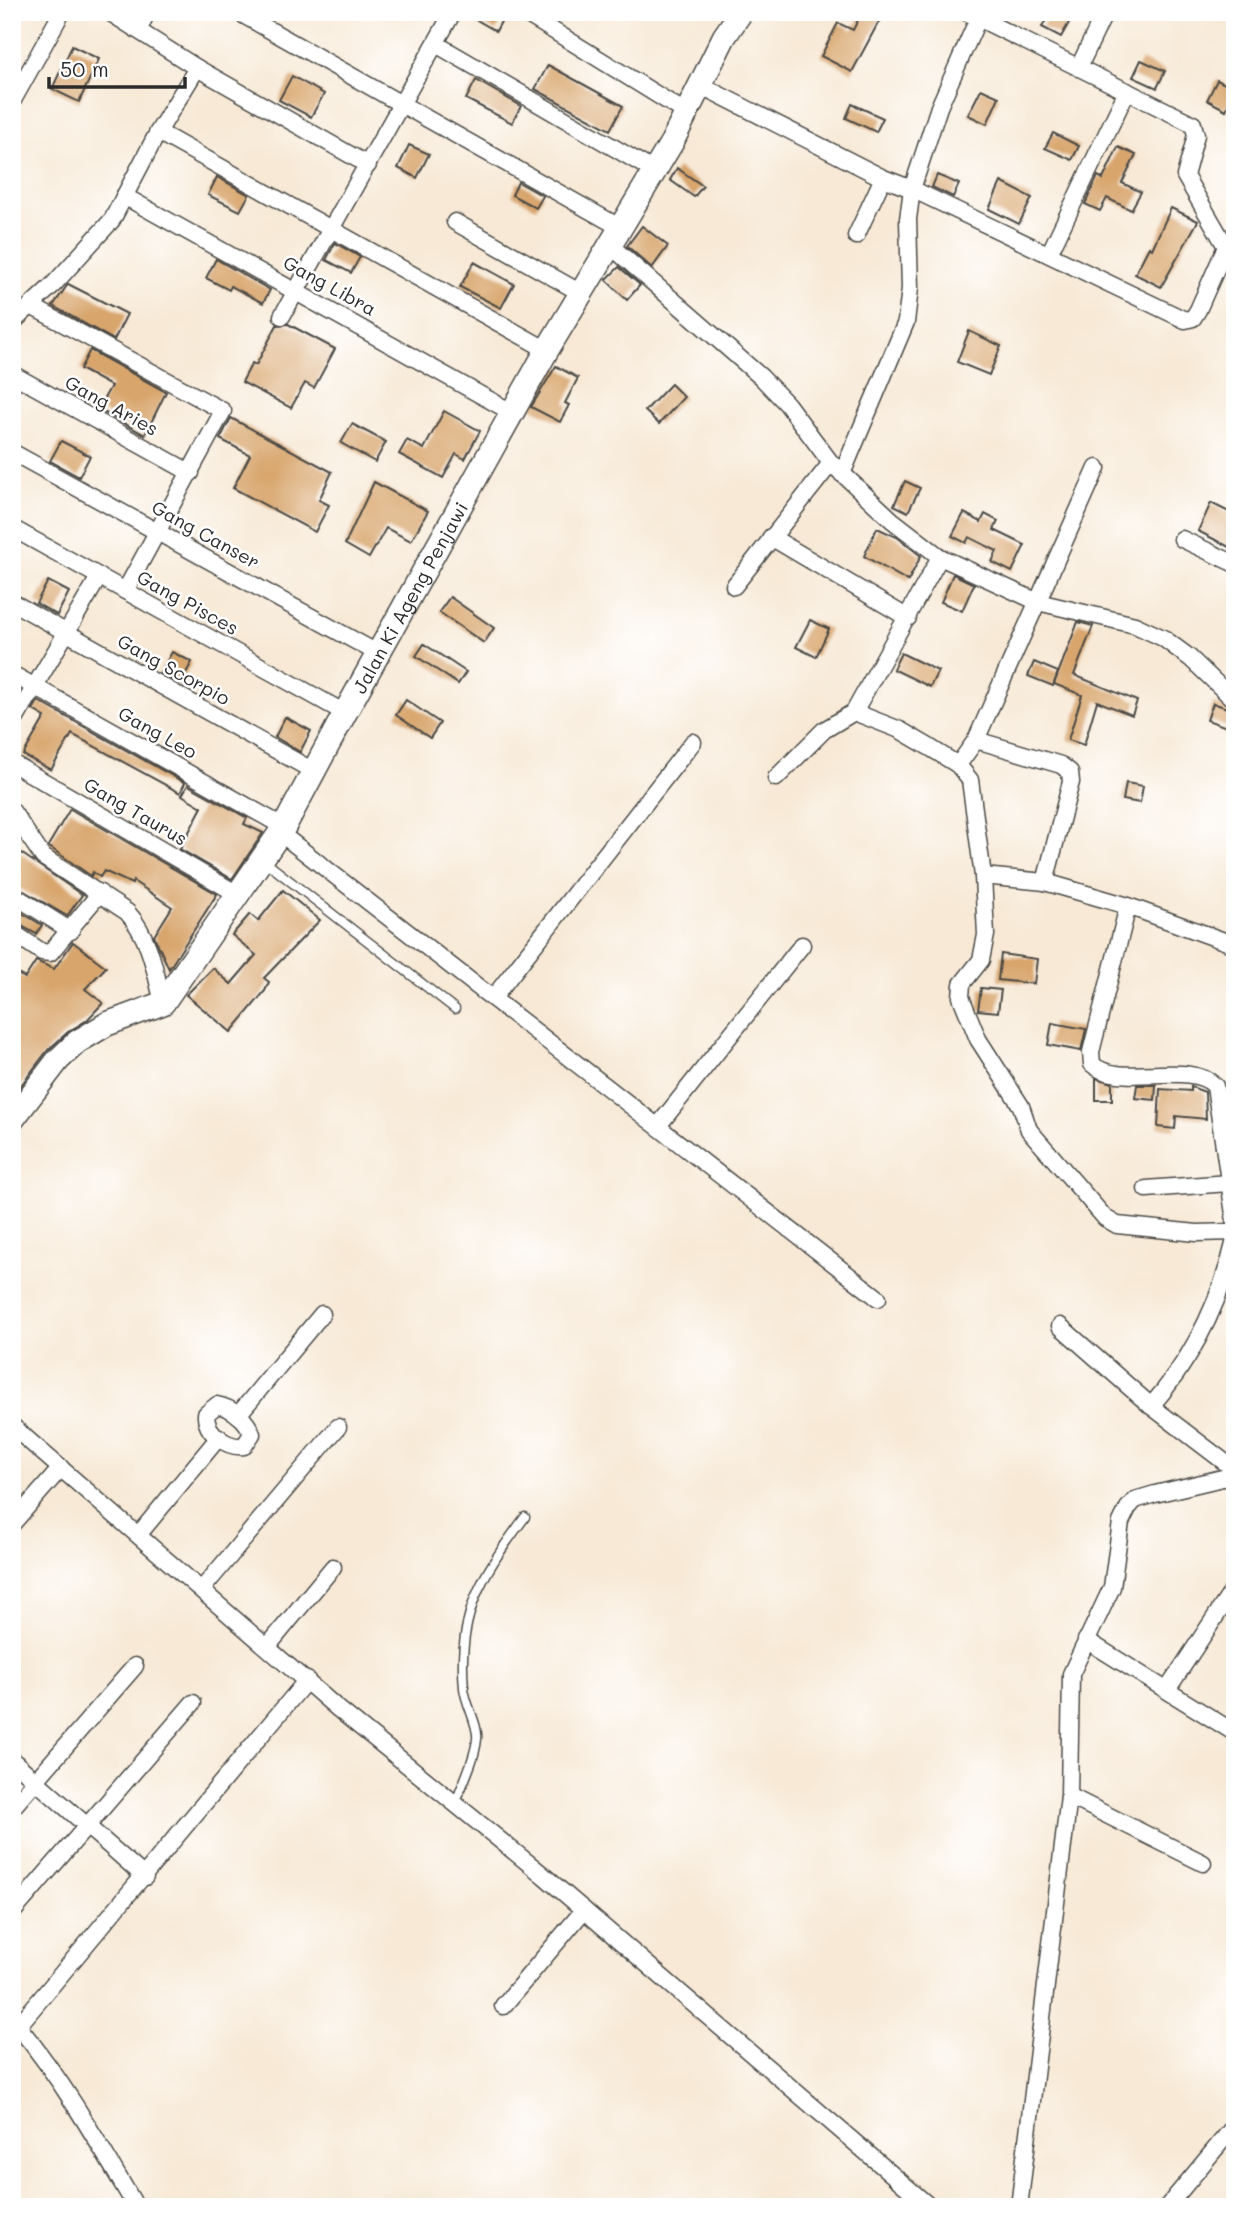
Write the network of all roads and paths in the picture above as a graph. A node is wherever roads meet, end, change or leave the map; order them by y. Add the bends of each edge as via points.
1 (62, 12) edge
2 (109, 12) edge
3 (147, 12) edge
4 (237, 12) edge
5 (453, 12) edge
6 (523, 12) edge
7 (741, 12) edge
8 (1105, 12) edge
9 (975, 14) edge
10 (139, 29) junction
11 (436, 44) junction
12 (1079, 67) junction
13 (197, 68) junction
14 (1127, 91) junction
15 (693, 98) junction
16 (12, 102) edge
17 (404, 103) junction
18 (158, 132) junction
19 (368, 164) junction
20 (654, 171) junction
21 (883, 178) junction
22 (912, 189) junction
23 (124, 196) junction
24 (455, 222) dead end
25 (330, 228) junction
26 (856, 236) dead end
27 (616, 237) junction
28 (1049, 254) junction
29 (1230, 256) edge
30 (296, 290) junction
31 (581, 293) junction
32 (31, 306) junction
33 (282, 316) dead end
34 (12, 323) edge
35 (547, 350) junction
36 (12, 374) edge
37 (513, 413) junction
38 (12, 452) edge
39 (836, 468) junction
40 (1097, 468) dead end
41 (191, 472) junction
42 (12, 528) edge
43 (158, 532) junction
44 (771, 537) junction
45 (1182, 539) dead end
46 (940, 557) junction
47 (1235, 564) edge
48 (99, 576) junction
49 (734, 586) dead end
50 (125, 591) junction
51 (12, 602) edge
52 (1038, 602) junction
53 (908, 618) junction
54 (68, 633) junction
55 (379, 654) junction
56 (12, 674) edge
57 (34, 686) junction
58 (1235, 701) edge
59 (854, 712) junction
60 (345, 713) junction
61 (12, 725) edge
62 (976, 740) junction
63 (693, 742) dead end
64 (12, 763) edge
65 (958, 765) junction
66 (315, 772) junction
67 (776, 778) dead end
68 (15, 822) edge
69 (282, 830) junction
70 (262, 860) junction
71 (983, 876) junction
72 (1045, 882) junction
73 (100, 893) junction
74 (12, 894) edge
75 (239, 895) junction
76 (1128, 906) junction
77 (71, 931) junction
78 (12, 932) edge
79 (802, 945) dead end
80 (1235, 945) edge
81 (493, 998) junction
82 (163, 1003) junction
83 (455, 1009) dead end
84 (12, 1119) edge
85 (658, 1126) junction
86 (1228, 1183) junction
87 (1146, 1189) dead end
88 (1235, 1221) edge
89 (1235, 1232) edge
90 (1235, 1240) edge
91 (878, 1298) dead end
92 (322, 1314) dead end
93 (1060, 1326) dead end
94 (1151, 1406) junction
95 (238, 1415) junction
96 (12, 1426) edge
97 (338, 1427) dead end
98 (219, 1437) junction
99 (61, 1468) junction
100 (1235, 1470) edge
101 (1235, 1475) edge
102 (524, 1517) dead end
103 (12, 1524) edge
104 (139, 1534) junction
105 (333, 1567) dead end
106 (1235, 1587) edge
107 (203, 1588) junction
108 (1086, 1640) junction
109 (268, 1646) junction
110 (135, 1666) dead end
111 (307, 1680) junction
112 (1167, 1690) junction
113 (193, 1703) dead end
114 (1235, 1733) edge
115 (12, 1760) edge
116 (37, 1779) junction
117 (1069, 1796) junction
118 (456, 1805) junction
119 (12, 1808) edge
120 (90, 1825) junction
121 (1203, 1863) dead end
122 (145, 1877) junction
123 (584, 1910) junction
124 (12, 1913) edge
125 (503, 2006) dead end
126 (15, 2022) edge
127 (1235, 2125) edge
128 (136, 2207) edge
129 (930, 2207) edge
130 (1019, 2207) edge
131 (1167, 2207) edge

1 - 16 street
2 - 10 street
3 - 10 street
4 - 17 street
5 - 11 street
6 - 15 street
7 - 15 main road, Jalan Ki Ageng Penjawi
8 - 12 street
9 - 12 street
9 - 22 street
10 - 13 street
11 - 17 street
11 - 20 street
12 - 14 street
13 - 18 street
13 - 19 street
14 - 28 street
14 - 29 street via 1193,124 1196,135 1185,177
15 - 20 main road, Jalan Ki Ageng Penjawi
15 - 21 street
17 - 19 street
17 - 27 street
18 - 23 street
18 - 25 street
19 - 25 street
20 - 27 main road, Jalan Ki Ageng Penjawi
21 - 22 street
21 - 26 street
22 - 28 street
22 - 39 street via 906,322
23 - 30 street, Gang Libra
23 - 32 street via 112,220
24 - 31 street
25 - 30 street
25 - 35 street
27 - 31 main road, Jalan Ki Ageng Penjawi
27 - 39 street via 787,404
28 - 29 street via 1190,320
30 - 33 street
30 - 37 street, Gang Libra
31 - 35 main road, Jalan Ki Ageng Penjawi
32 - 34 street
32 - 41 street via 220,409 222,417
35 - 37 main road, Jalan Ki Ageng Penjawi
36 - 41 street, Gang Aries
37 - 55 main road, Jalan Ki Ageng Penjawi
38 - 43 street, Gang Canser
39 - 44 street
39 - 46 street
40 - 52 street
41 - 43 street
42 - 48 street, Gang Pisces
43 - 50 street
43 - 55 street, Gang Canser
44 - 49 street
44 - 53 street
45 - 47 street
46 - 52 street
46 - 53 street
48 - 50 street, Gang Pisces
48 - 54 street
50 - 60 street, Gang Pisces
51 - 54 street, Gang Scorpio
52 - 58 street via 1112,617 1163,638
52 - 62 street
53 - 59 street
54 - 57 street
54 - 66 street, Gang Scorpio
55 - 60 main road, Jalan Ki Ageng Penjawi
56 - 57 street, Gang Leo
57 - 61 street
57 - 69 street, Gang Leo
59 - 65 street via 900,730
59 - 67 street via 824,730
60 - 66 main road, Jalan Ki Ageng Penjawi
62 - 65 street
62 - 72 street via 1061,765 1070,772
63 - 81 street
64 - 75 street, Gang Taurus
65 - 71 street via 970,780
66 - 69 main road, Jalan Ki Ageng Penjawi
68 - 73 street via 43,857
69 - 70 main road, Jalan Ki Ageng Penjawi
69 - 81 street, Gang Leo
70 - 75 main road, Jalan Ki Ageng Penjawi
70 - 83 lane
71 - 72 street
71 - 89 street via 984,953 962,984 961,998 978,1039 1021,1106 1029,1130 1105,1218 1117,1225
72 - 76 street
73 - 77 street
73 - 82 street via 127,912 145,936
74 - 77 street
75 - 82 main road, Jalan Ki Ageng Penjawi
76 - 80 street
76 - 86 street via 1091,1052 1092,1064 1109,1072 1194,1075 1211,1081 1217,1094
77 - 78 street via 50,953
79 - 85 street
81 - 85 street, Gang Leo
82 - 84 main road via 107,1024 77,1042
85 - 91 street, Gang Leo
86 - 87 street
86 - 88 street
90 - 94 street via 1219,1298 1205,1326 1176,1377
92 - 95 street
93 - 94 street
94 - 100 street
95 - 98 street via 224,1407 211,1408 206,1422
95 - 98 street via 250,1427 244,1446 235,1447
96 - 99 street
97 - 107 street
98 - 104 street
99 - 103 street
99 - 104 street
101 - 108 street via 1135,1500 1121,1522 1112,1587
102 - 118 lane via 491,1563 465,1623 464,1690 477,1739
104 - 107 street
105 - 109 street
106 - 112 street
107 - 109 street
108 - 112 street
108 - 117 street via 1069,1693
109 - 111 street
110 - 116 street
111 - 118 street
111 - 122 street
112 - 114 street
113 - 120 street
115 - 116 street
116 - 119 street
116 - 120 street
117 - 121 street
117 - 130 street
118 - 123 street
120 - 122 street
120 - 124 street
122 - 126 street
123 - 125 street
123 - 129 street
126 - 128 street via 50,2065
127 - 131 street

